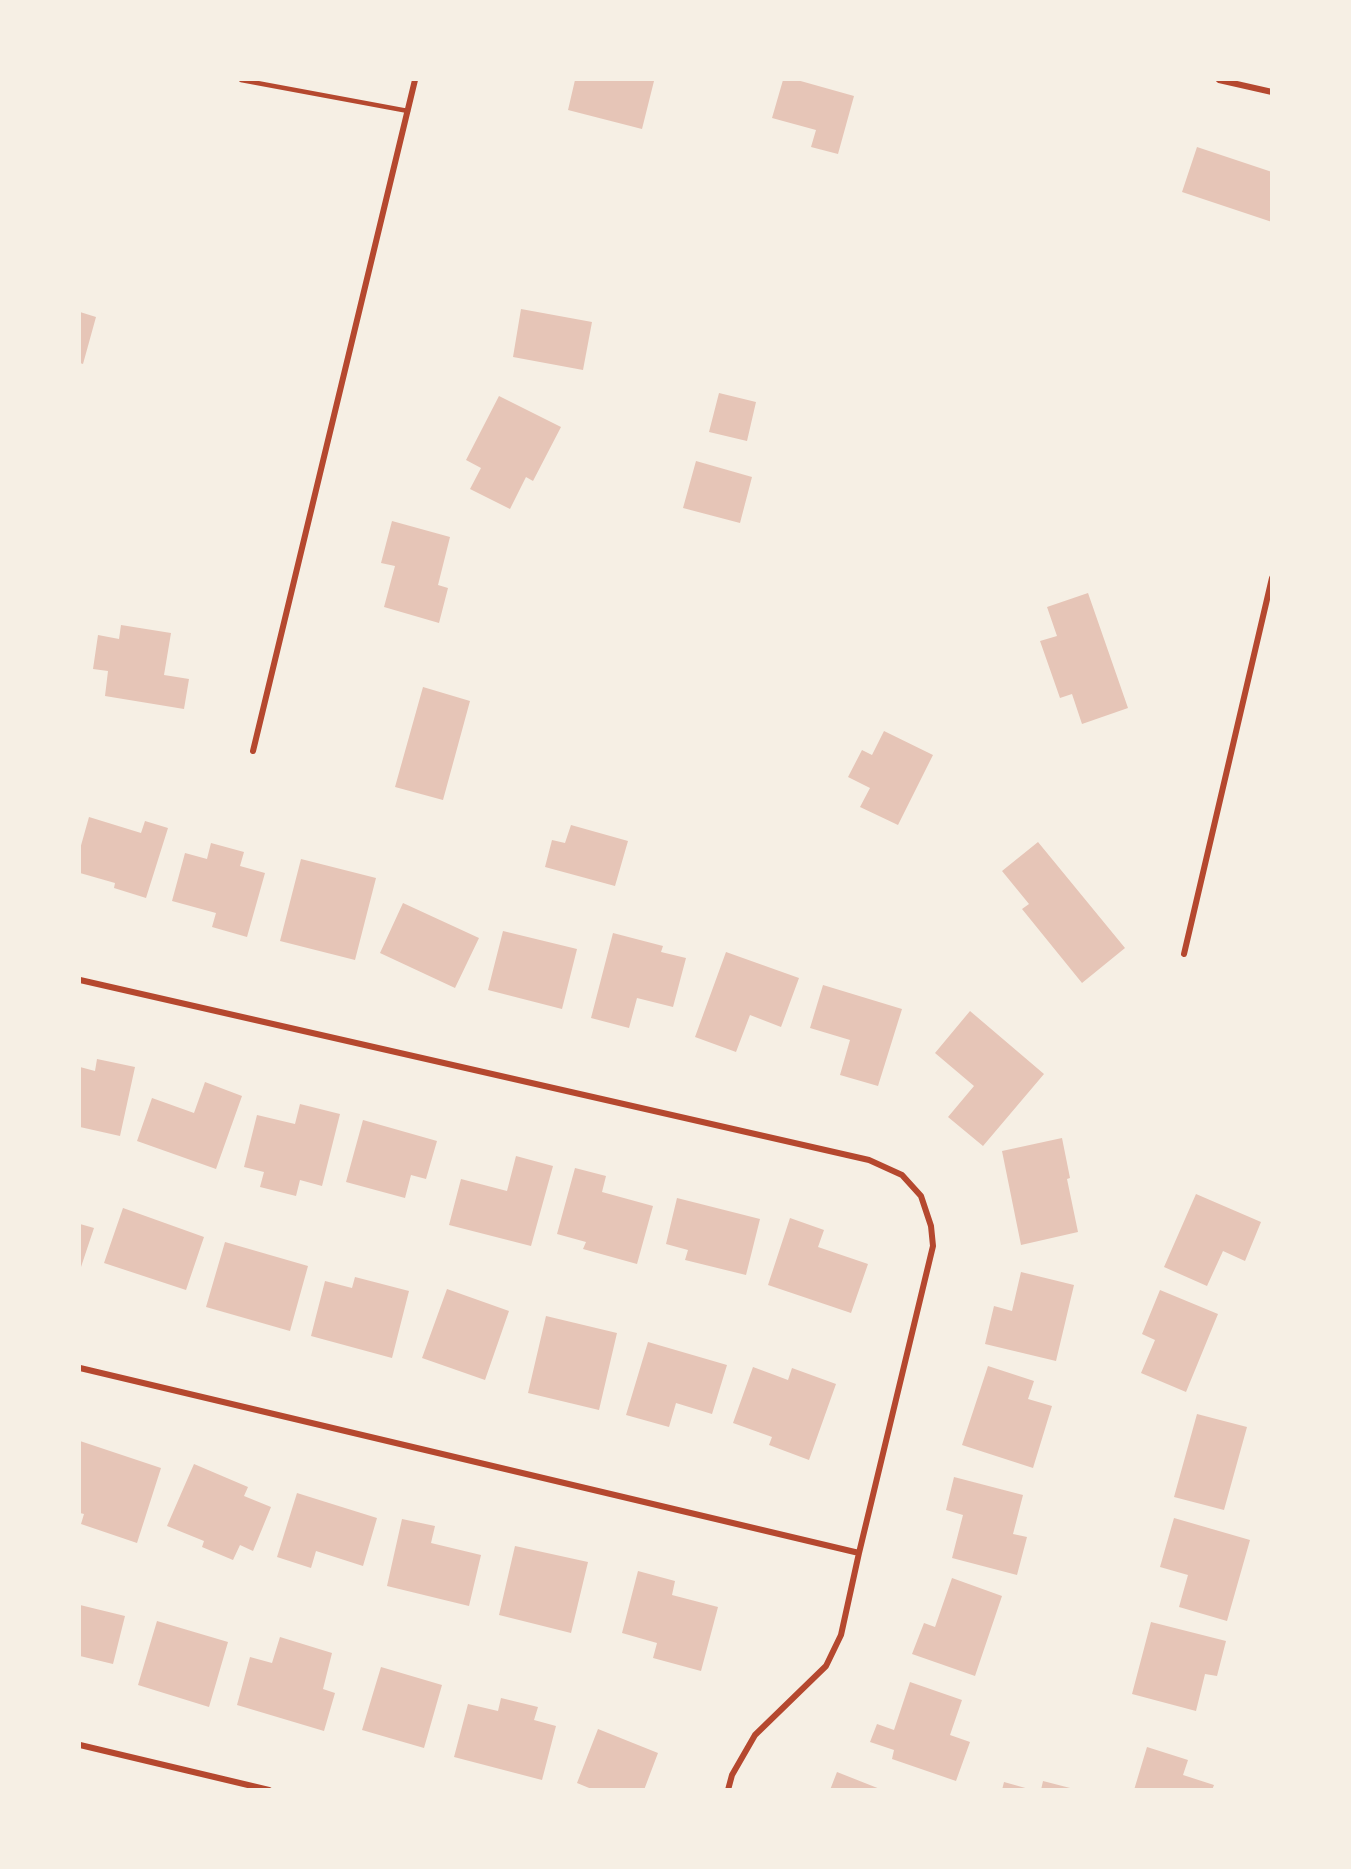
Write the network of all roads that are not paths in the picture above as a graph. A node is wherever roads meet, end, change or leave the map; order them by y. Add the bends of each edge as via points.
1 (242, 80) edge
2 (415, 80) edge
3 (1219, 80) edge
4 (1272, 92) edge
5 (408, 111) junction
6 (1272, 578) edge
7 (253, 751) dead end
8 (1184, 954) dead end
9 (80, 980) edge
10 (80, 1368) edge
11 (859, 1553) junction
12 (80, 1744) edge
13 (269, 1790) edge
14 (728, 1790) edge

1 - 5 lane
2 - 5 street
3 - 4 street
5 - 7 street
6 - 8 street
9 - 11 street via 869,1160 902,1175 921,1196 933,1246
10 - 11 street
11 - 14 street via 841,1635 825,1666 754,1735 732,1774
12 - 13 street

